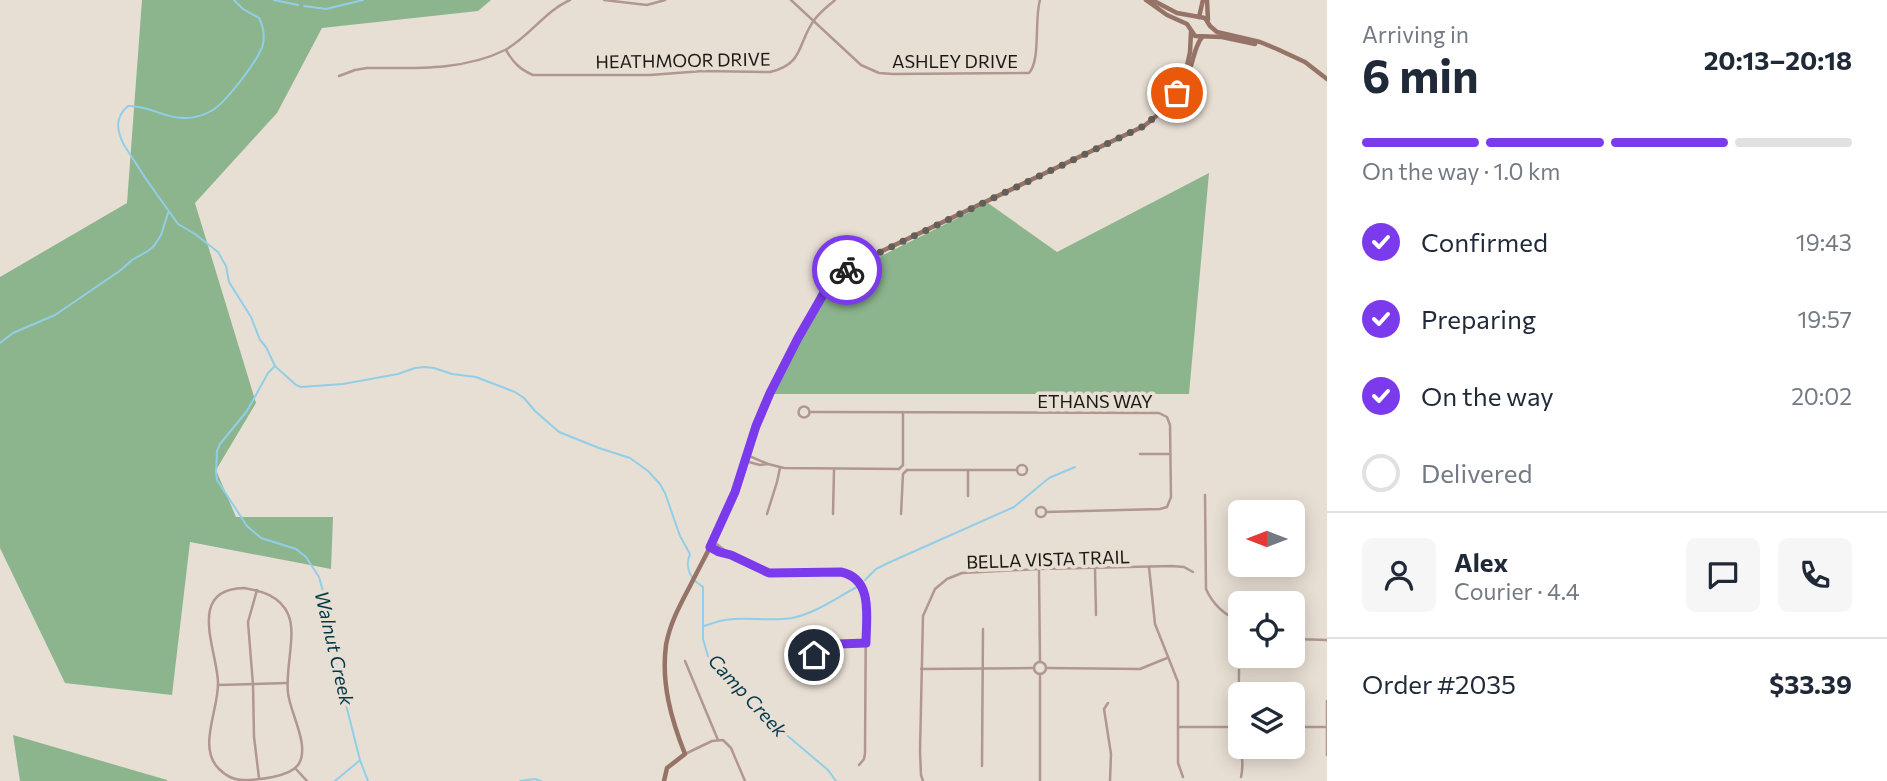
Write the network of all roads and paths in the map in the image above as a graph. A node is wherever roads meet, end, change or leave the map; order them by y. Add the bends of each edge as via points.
1 (570, 0) edge
2 (604, 0) edge
3 (665, 0) edge
4 (791, 0) edge
5 (835, 0) edge
6 (1040, 0) edge
7 (1146, 0) edge
8 (1152, 0) edge
9 (1205, 0) edge
10 (1197, 17) junction
11 (813, 21) junction
12 (1209, 24) junction
13 (1190, 29) junction
14 (1203, 36) junction
15 (1262, 44) junction
16 (506, 50) junction
17 (339, 76) dead end
18 (1185, 76) junction
19 (1327, 79) edge
20 (810, 412) dead end
21 (903, 412) junction
22 (1140, 454) dead end
23 (1170, 454) junction
24 (746, 458) junction
25 (903, 466) junction
26 (780, 468) junction
27 (899, 469) junction
28 (834, 470) junction
29 (907, 470) junction
30 (968, 470) junction
31 (1017, 470) dead end
32 (903, 474) junction
33 (1205, 495) dead end
34 (968, 496) dead end
35 (1046, 512) dead end
36 (767, 514) dead end
37 (833, 514) dead end
38 (901, 514) dead end
39 (711, 544) junction
40 (1149, 567) junction
41 (1039, 569) junction
42 (1095, 569) junction
43 (1193, 572) dead end
44 (257, 590) junction
45 (1096, 615) dead end
46 (1228, 615) edge
47 (982, 629) dead end
48 (1305, 639) edge
49 (1327, 640) edge
50 (866, 643) junction
51 (1168, 658) junction
52 (685, 661) dead end
53 (1040, 662) junction
54 (982, 668) junction
55 (1034, 668) junction
56 (1046, 668) junction
57 (921, 669) junction
58 (1240, 670) dead end
59 (805, 674) dead end
60 (1040, 674) junction
61 (1240, 682) edge
62 (287, 683) junction
63 (218, 685) junction
64 (253, 685) junction
65 (1327, 701) edge
66 (1108, 703) dead end
67 (1179, 727) junction
68 (1228, 727) edge
69 (1305, 727) edge
70 (1326, 727) edge
71 (719, 740) junction
72 (685, 754) junction
73 (1327, 755) edge
74 (1242, 759) edge
75 (859, 765) dead end
76 (982, 766) dead end
77 (295, 768) junction
78 (228, 776) junction
79 (1183, 777) dead end
80 (1241, 777) dead end
81 (260, 778) junction
82 (225, 781) edge
83 (307, 781) edge
84 (664, 781) edge
85 (746, 781) edge
86 (923, 781) edge
87 (1040, 781) edge
88 (1110, 781) edge

1 - 16 street
2 - 3 street via 647,5
4 - 11 street, ASHLEY DRIVE
5 - 11 street, HEATHMOOR DRIVE
6 - 11 street, ASHLEY DRIVE via 1035,64 1023,74 879,73 861,65
7 - 13 street
8 - 10 street
9 - 10 street
9 - 12 street
10 - 12 street
10 - 13 street
11 - 16 street, HEATHMOOR DRIVE via 798,55 790,64 770,72 533,75 522,70
12 - 14 street via 1209,32
12 - 15 street via 1220,33
13 - 14 street via 1195,36
13 - 18 street
14 - 15 street
14 - 18 street
15 - 19 street via 1305,62
16 - 17 street via 462,65 355,69
18 - 24 street via 1167,106 1144,126 846,271 824,293 804,327 770,393
20 - 21 street, ETHANS WAY
21 - 23 street, ETHANS WAY via 1160,413 1170,423
21 - 25 street
22 - 23 street
23 - 35 street, ETHANS WAY via 1171,499 1165,508
24 - 26 street
24 - 39 street
25 - 27 street
25 - 29 street
26 - 28 street
26 - 36 street
27 - 28 street
27 - 32 street
28 - 37 street
29 - 30 street
29 - 32 street
30 - 31 street
30 - 34 street
32 - 38 street
33 - 46 street via 1206,589
39 - 50 street via 719,552 769,573 852,575 865,594
39 - 72 street via 669,631 665,660 667,702
40 - 42 street, BELLA VISTA TRAIL
40 - 43 street, BELLA VISTA TRAIL via 1184,567
40 - 51 street via 1155,624
41 - 42 street, BELLA VISTA TRAIL
41 - 53 street
41 - 57 street, BELLA VISTA TRAIL via 962,573 935,589 923,616
42 - 45 street
44 - 62 street via 278,600 290,619
44 - 63 street via 230,590 210,609 208,626
44 - 64 street via 248,622
47 - 54 street
48 - 49 street
50 - 59 street via 839,644 818,652 808,661
50 - 75 street via 865,756
51 - 56 street via 1140,669
51 - 67 street via 1178,682
52 - 71 street
53 - 55 street
53 - 56 street
54 - 55 street
54 - 57 street
54 - 76 street
55 - 60 street
56 - 60 street
57 - 86 street, BELLA VISTA TRAIL
58 - 61 street
60 - 87 street
62 - 64 street
62 - 77 street via 303,746
63 - 64 street
63 - 78 street via 209,748 215,765
64 - 81 street
65 - 70 street
66 - 88 street via 1104,709
67 - 68 street
67 - 79 street via 1178,763
69 - 70 street
70 - 73 street
71 - 72 street
71 - 85 street via 731,748
72 - 84 street via 667,768
74 - 80 street
77 - 81 street via 284,775
77 - 83 street
78 - 81 street
78 - 82 street

